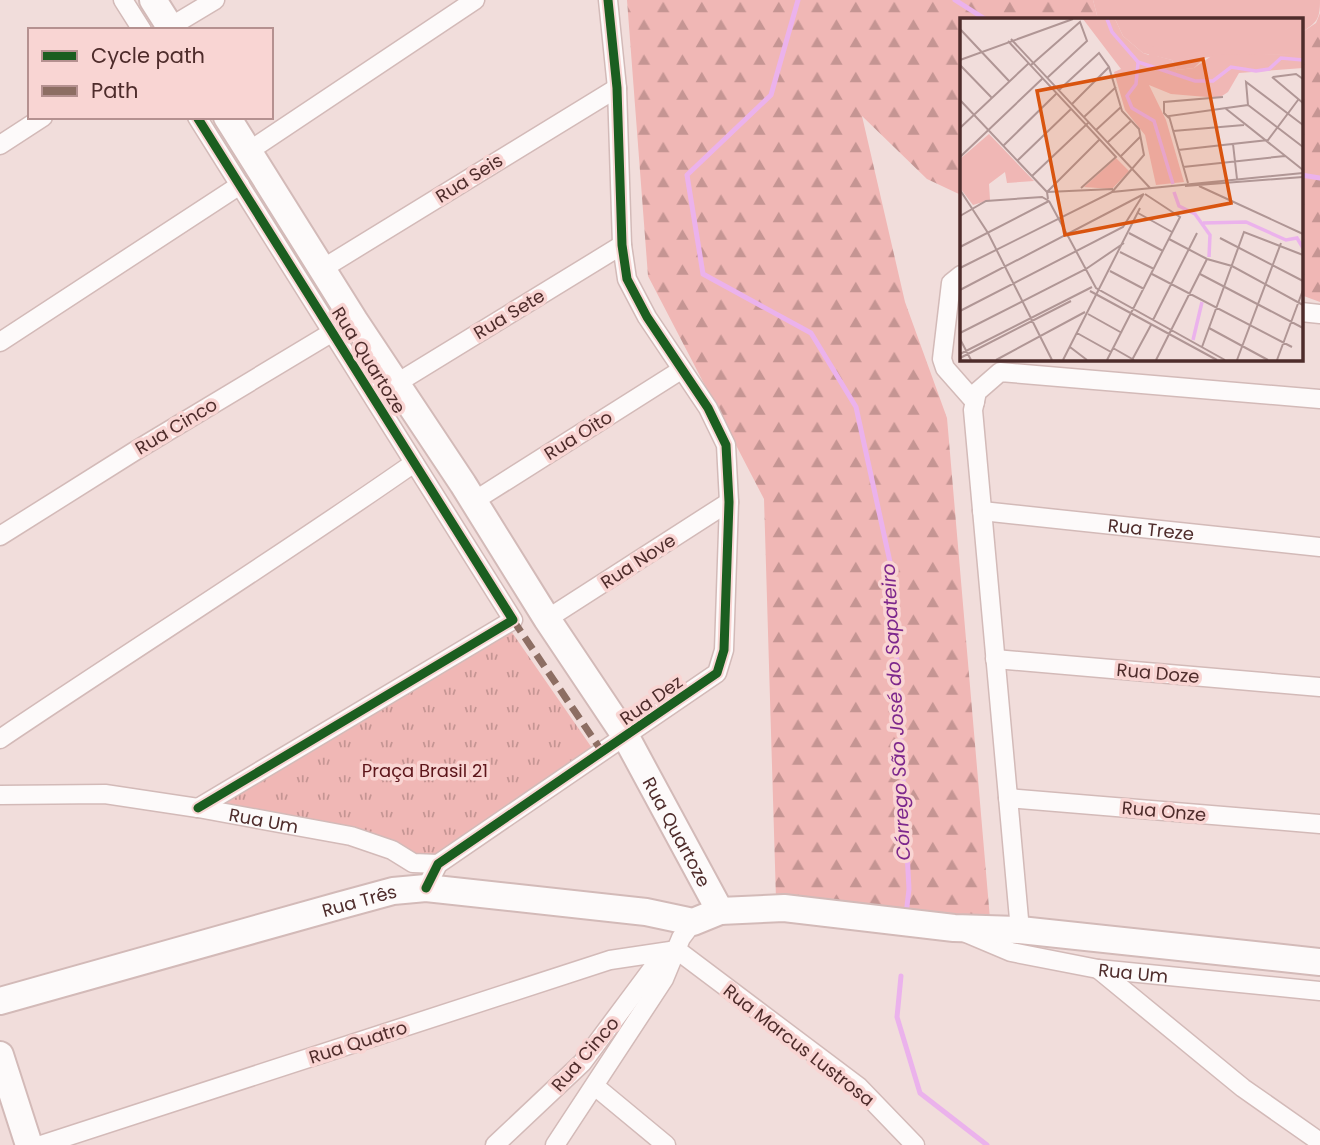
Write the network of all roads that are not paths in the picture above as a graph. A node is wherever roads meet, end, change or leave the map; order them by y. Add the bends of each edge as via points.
1 (122, 0) edge
2 (153, 0) edge
3 (215, 0) edge
4 (475, 0) edge
5 (608, 0) edge
6 (141, 28) edge
7 (170, 28) edge
8 (173, 28) edge
9 (617, 88) junction
10 (40, 119) edge
11 (198, 119) edge
12 (228, 119) edge
13 (0, 145) edge
14 (248, 151) junction
15 (240, 186) junction
16 (622, 245) junction
17 (322, 269) junction
18 (960, 276) edge
19 (1302, 312) edge
20 (1320, 314) edge
21 (343, 326) junction
22 (0, 342) edge
23 (681, 370) junction
24 (397, 383) junction
25 (1320, 399) edge
26 (975, 402) junction
27 (415, 411) junction
28 (392, 427) junction
29 (414, 463) junction
30 (428, 485) junction
31 (468, 492) junction
32 (729, 502) junction
33 (982, 511) junction
34 (0, 536) edge
35 (1320, 547) edge
36 (547, 619) junction
37 (995, 659) junction
38 (1320, 687) edge
39 (626, 737) junction
40 (0, 739) edge
41 (0, 795) edge
42 (1008, 798) junction
43 (198, 808) junction
44 (1320, 824) edge
45 (438, 864) junction
46 (426, 888) junction
47 (720, 911) junction
48 (693, 922) junction
49 (954, 928) junction
50 (1020, 930) junction
51 (670, 952) junction
52 (1320, 962) edge
53 (1098, 968) junction
54 (1320, 992) edge
55 (0, 1001) edge
56 (0, 1055) edge
57 (596, 1087) junction
58 (1320, 1142) edge
59 (29, 1145) edge
60 (41, 1145) edge
61 (495, 1145) edge
62 (555, 1145) edge
63 (666, 1145) edge
64 (915, 1145) edge

1 - 6 street
2 - 7 street
3 - 8 street
4 - 14 street
5 - 9 street
9 - 16 street
9 - 17 street, Rua Seis
10 - 13 street
11 - 15 street, Rua Quartoze
12 - 14 street, Rua Quartoze
14 - 17 street, Rua Quartoze
15 - 21 street, Rua Quartoze
15 - 22 street
16 - 23 street via 627,279
16 - 24 street, Rua Sete
17 - 21 street, Rua Quartoze
18 - 26 street via 951,283 942,359
19 - 20 street
21 - 24 street, Rua Quartoze
21 - 28 street, Rua Quartoze
21 - 34 street, Rua Cinco
23 - 31 street, Rua Oito
23 - 32 street via 726,444
24 - 27 street, Rua Quartoze
25 - 26 street via 1000,372 977,392
26 - 33 street
27 - 28 street
27 - 31 street, Rua Quartoze
28 - 29 street, Rua Quartoze
29 - 30 street, Rua Quartoze
29 - 40 street
30 - 31 street
30 - 43 street, Rua Quartoze via 513,620
31 - 36 street, Rua Quartoze
32 - 36 street, Rua Nove
32 - 39 street, Rua Dez via 724,650 717,673
33 - 35 street, Rua Treze
33 - 37 street
36 - 39 street, Rua Quartoze
37 - 38 street, Rua Doze
37 - 42 street
39 - 45 street, Rua Dez
39 - 47 street, Rua Quartoze
41 - 43 street, Rua Um via 105,794
42 - 44 street, Rua Onze
42 - 50 street
43 - 45 street, Rua Um via 351,836 392,850 413,863
45 - 46 street
46 - 48 street, Rua Três via 646,912
46 - 55 street, Rua Três via 393,891
47 - 48 street, Rua Um
47 - 49 street, Rua Um via 784,908
48 - 51 street
49 - 50 street, Rua Um
49 - 53 street, Rua Um via 1011,952
50 - 52 street, Rua Um
51 - 57 street via 664,979
51 - 60 street, Rua Quatro via 610,960
51 - 61 street, Rua Cinco via 582,1063
51 - 64 street, Rua Marcus Lustrosa via 859,1087
53 - 54 street, Rua Um
53 - 58 street via 1243,1088
56 - 59 street
57 - 62 street
57 - 63 street

